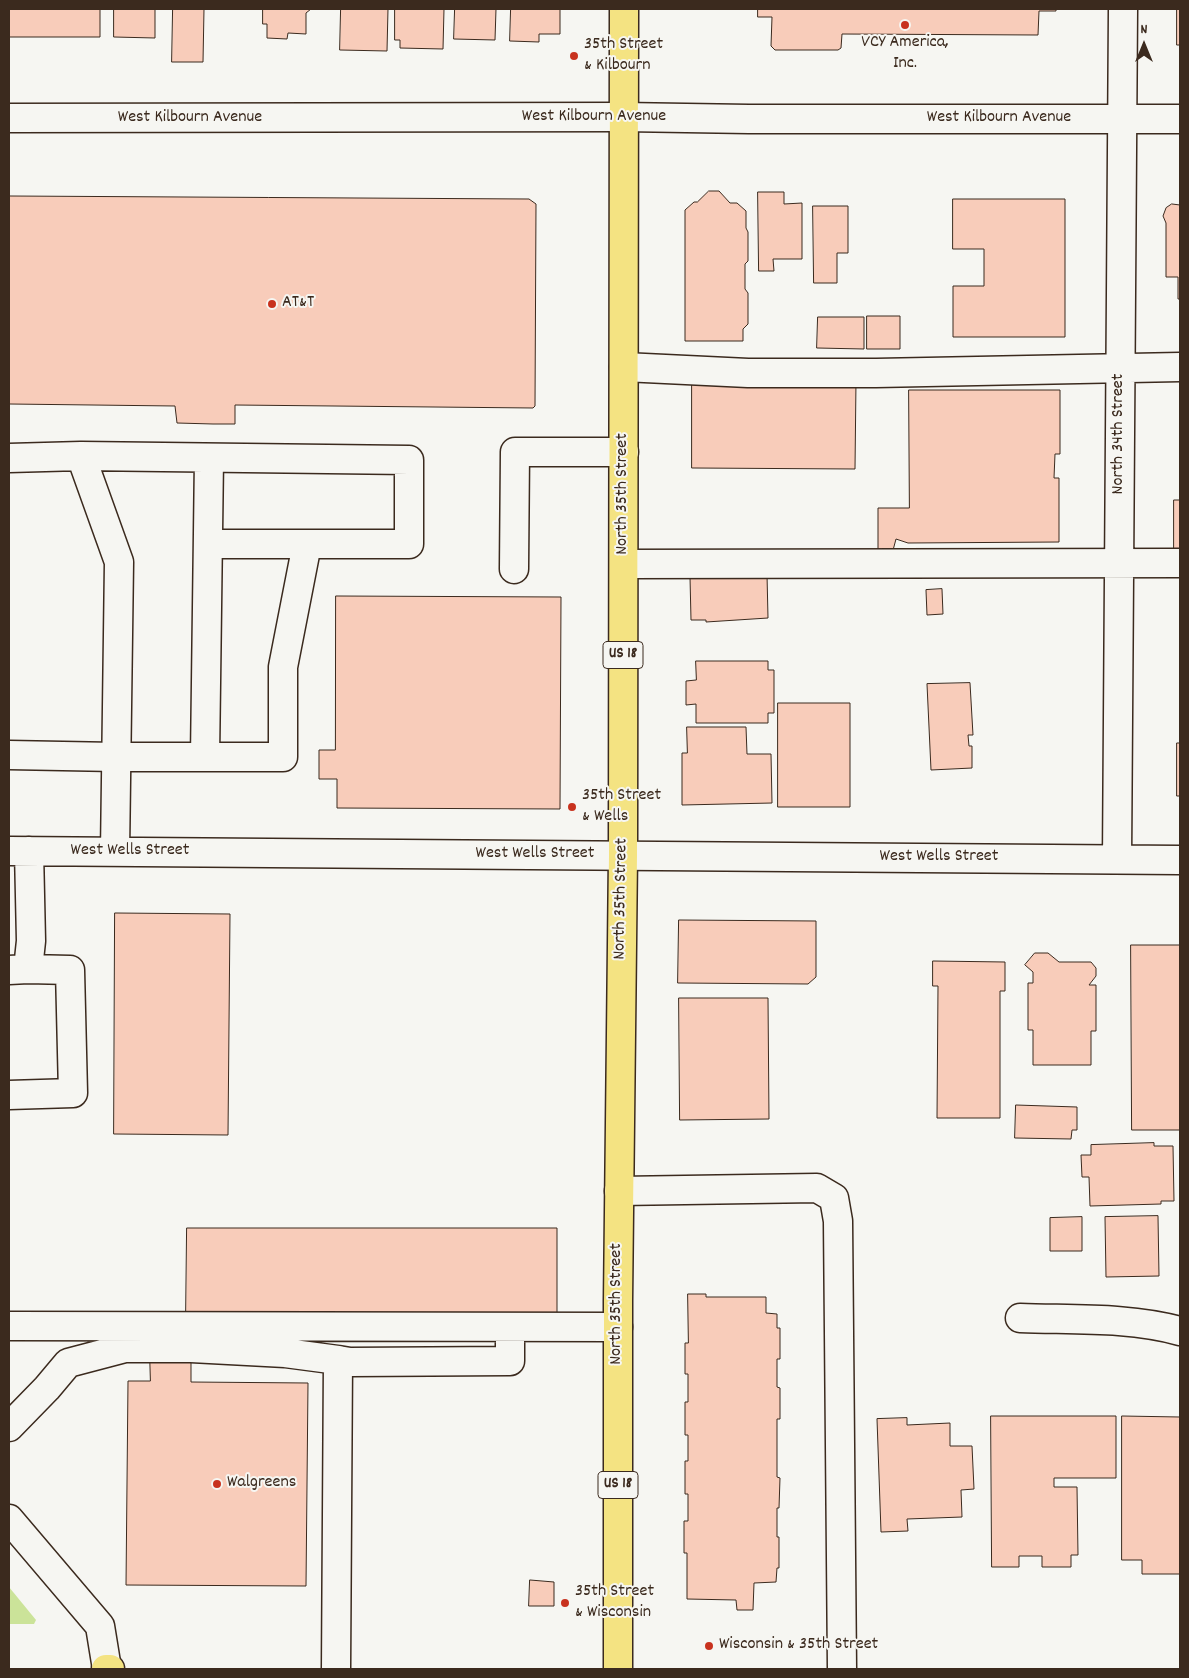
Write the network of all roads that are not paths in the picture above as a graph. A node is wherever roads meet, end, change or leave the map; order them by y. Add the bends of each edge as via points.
1 (624, 9) edge
2 (1122, 9) edge
3 (623, 117) junction
4 (9, 118) edge
5 (1122, 119) junction
6 (1180, 119) edge
7 (624, 367) junction
8 (1120, 367) junction
9 (1180, 367) edge
10 (624, 452) junction
11 (81, 456) junction
12 (9, 458) edge
13 (209, 458) junction
14 (208, 544) junction
15 (307, 544) junction
16 (1119, 563) junction
17 (1180, 563) edge
18 (624, 564) junction
19 (514, 569) dead end
20 (9, 756) edge
21 (205, 757) junction
22 (116, 758) junction
23 (19, 851) edge
24 (114, 852) junction
25 (623, 856) junction
26 (1117, 859) junction
27 (1180, 860) edge
28 (19, 969) edge
29 (9, 1095) edge
30 (619, 1191) junction
31 (1020, 1318) dead end
32 (9, 1326) edge
33 (510, 1327) junction
34 (618, 1327) junction
35 (1180, 1331) edge
36 (338, 1360) junction
37 (9, 1427) edge
38 (10, 1522) edge
39 (108, 1669) edge
40 (336, 1669) edge
41 (618, 1669) edge
42 (842, 1669) edge

1 - 3 main road, North 35th Street / US 18
2 - 5 street, North 34th Street
3 - 4 street, West Kilbourn Avenue
3 - 5 street, West Kilbourn Avenue
3 - 7 main road, North 35th Street / US 18
5 - 6 street, West Kilbourn Avenue
5 - 8 street, North 34th Street
7 - 8 street via 748,372
7 - 10 main road, North 35th Street / US 18
8 - 9 street
8 - 16 street, North 34th Street
10 - 18 main road, North 35th Street / US 18
10 - 19 street via 515,452
11 - 12 street
11 - 13 street
11 - 22 street via 119,562
13 - 14 street
13 - 15 street via 409,460 409,544
14 - 15 street
14 - 21 street
15 - 21 street via 282,667 282,757
16 - 17 street
16 - 18 street
16 - 26 street, North 34th Street
18 - 25 main road, North 35th Street / US 18
20 - 22 street
21 - 22 street
22 - 24 street
23 - 24 street, West Wells Street
23 - 28 street via 31,941
24 - 25 street, West Wells Street
25 - 26 street, West Wells Street
25 - 30 main road, North 35th Street / US 18
26 - 27 street, West Wells Street
28 - 29 street via 70,970 73,1093
30 - 34 main road, North 35th Street / US 18
30 - 42 street via 818,1188 834,1198 838,1222
31 - 35 street via 1112,1320 1156,1324
32 - 33 street
33 - 34 street
33 - 36 street via 510,1361
34 - 41 main road, North 35th Street / US 18
36 - 37 street via 253,1351 125,1348 68,1363
36 - 40 street
38 - 39 street via 100,1626

